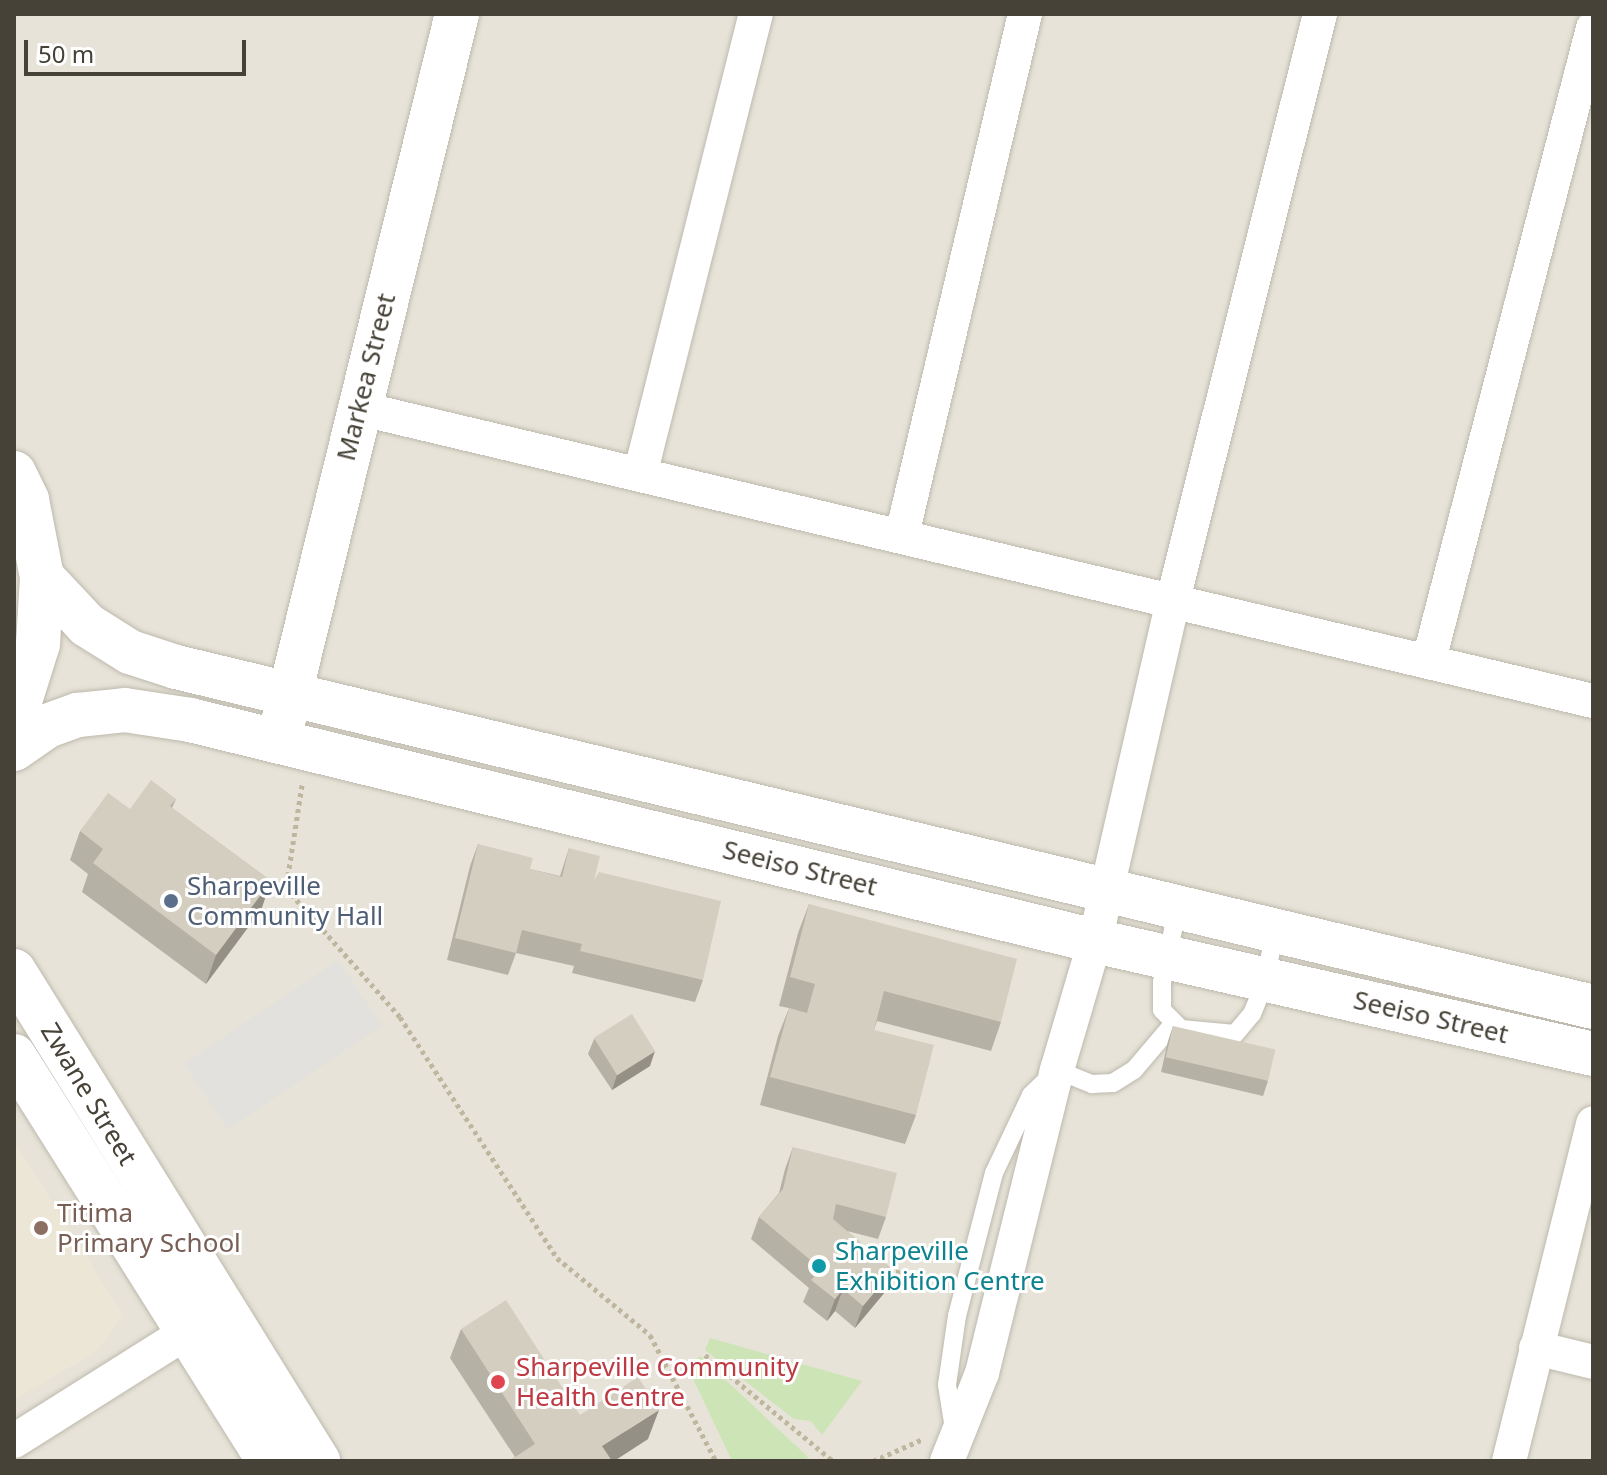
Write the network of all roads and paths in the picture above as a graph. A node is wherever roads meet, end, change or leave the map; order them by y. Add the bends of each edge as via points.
1 (457, 14) edge
2 (756, 14) edge
3 (1025, 14) edge
4 (1320, 14) edge
5 (1593, 28) edge
6 (358, 408) junction
7 (641, 471) junction
8 (14, 473) edge
9 (902, 535) junction
10 (42, 577) junction
11 (1172, 604) junction
12 (1429, 660) junction
13 (289, 698) junction
14 (1593, 701) edge
15 (14, 720) edge
16 (14, 749) edge
17 (291, 756) junction
18 (1107, 895) junction
19 (1177, 911) junction
20 (1274, 933) junction
21 (1095, 941) junction
22 (1166, 956) junction
23 (14, 971) edge
24 (1266, 979) junction
25 (1593, 1007) edge
26 (1173, 1024) junction
27 (1593, 1054) edge
28 (14, 1056) edge
29 (1057, 1070) junction
30 (1593, 1123) edge
31 (883, 1269) edge
32 (943, 1299) dead end
33 (205, 1320) junction
34 (1536, 1348) junction
35 (705, 1355) dead end
36 (1593, 1362) edge
37 (926, 1423) dead end
38 (14, 1441) edge
39 (952, 1450) edge
40 (269, 1461) edge
41 (318, 1461) edge
42 (716, 1461) edge
43 (833, 1461) edge
44 (873, 1461) edge
45 (1509, 1461) edge

1 - 6 street, Markea Street
2 - 7 street
3 - 9 street
4 - 11 street
5 - 12 street
6 - 7 street
6 - 13 street, Markea Street
7 - 9 street
8 - 10 street via 27,500
9 - 11 street
10 - 13 street, Seeiso Street via 87,625 130,652
10 - 15 street via 38,644
11 - 12 street
11 - 18 street
12 - 14 street
13 - 17 street, Markea Street
13 - 18 street, Seeiso Street
16 - 17 street, Seeiso Street via 47,726 78,715 125,710
17 - 21 street, Seeiso Street
17 - 42 path via 286,888 400,1017 557,1258 650,1335
18 - 19 street, Seeiso Street
18 - 21 street
19 - 20 street, Seeiso Street
19 - 22 lane
20 - 24 lane
20 - 25 street, Seeiso Street
21 - 22 street, Seeiso Street
21 - 29 street
22 - 24 street, Seeiso Street
22 - 26 lane via 1162,1010
23 - 33 street, Zwane Street
24 - 26 lane via 1252,1014 1235,1034
24 - 27 street, Seeiso Street
26 - 29 lane via 1134,1070 1113,1083 1092,1084
28 - 33 street, Zwane Street
29 - 39 street via 982,1373
30 - 34 street
31 - 32 path via 945,1283
33 - 38 street
33 - 40 street, Zwane Street
33 - 41 street, Zwane Street
34 - 36 street
34 - 45 street
35 - 43 path
37 - 44 path via 923,1439

